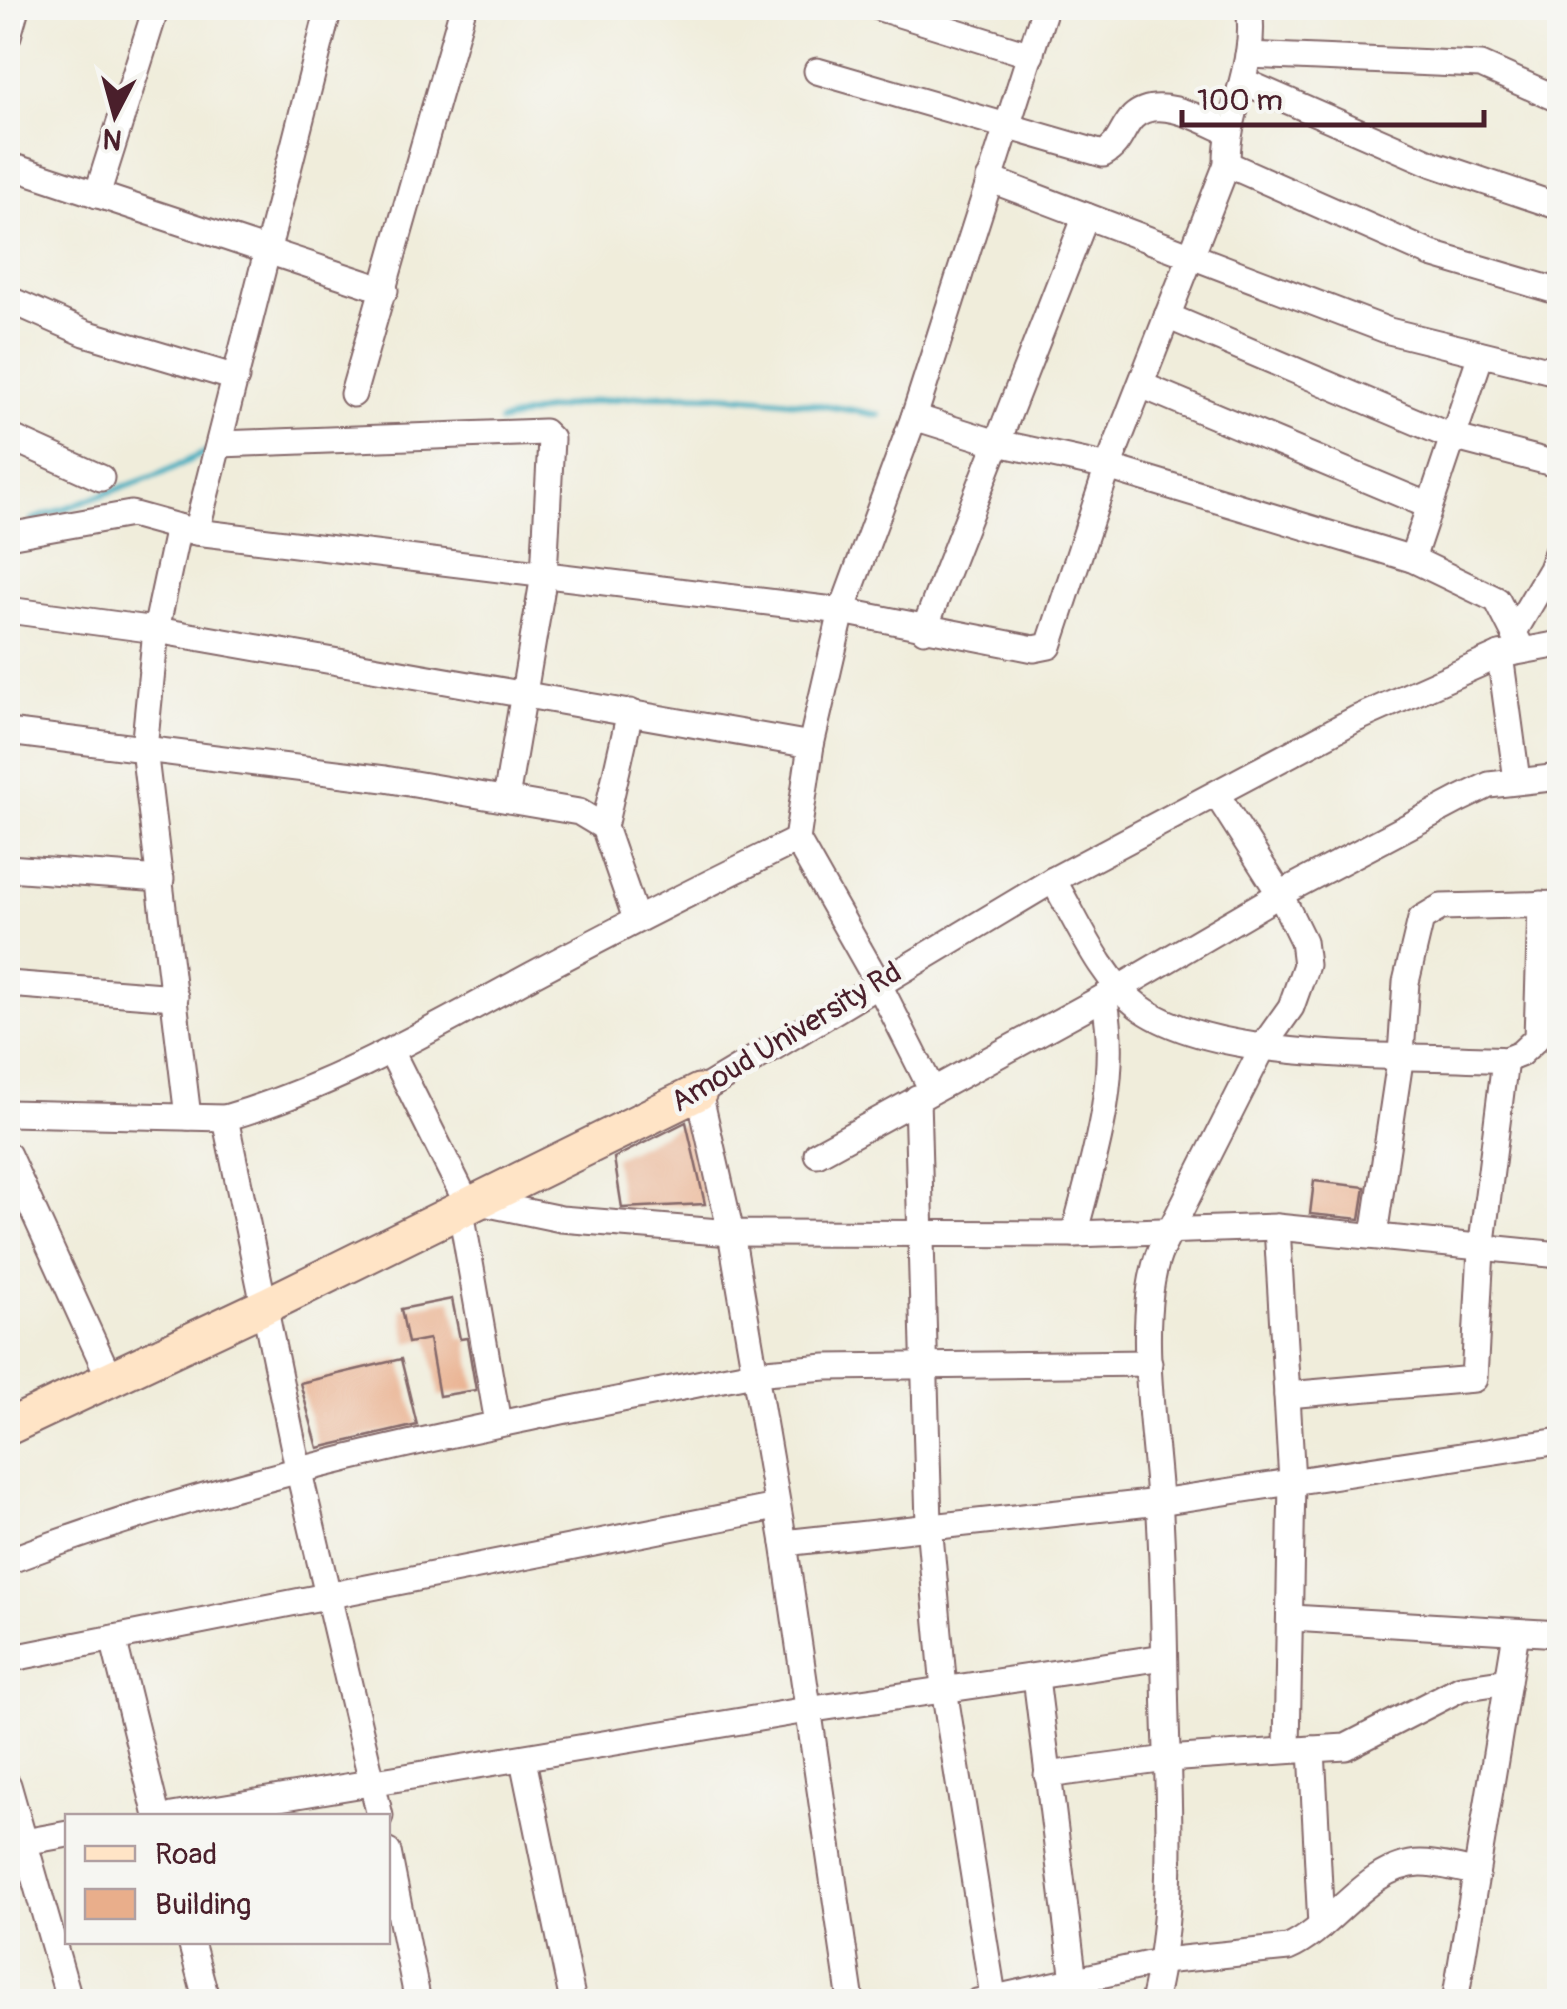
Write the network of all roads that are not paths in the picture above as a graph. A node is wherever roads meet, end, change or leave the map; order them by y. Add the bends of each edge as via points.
1 (16, 8) edge
2 (156, 8) edge
3 (330, 8) edge
4 (463, 8) edge
5 (880, 8) edge
6 (1045, 8) edge
7 (1249, 8) edge
8 (8, 36) edge
9 (1031, 55) junction
10 (1248, 55) junction
11 (817, 71) dead end
12 (1245, 82) junction
13 (1560, 100) edge
14 (1006, 127) junction
15 (1227, 131) junction
16 (1227, 164) junction
17 (8, 165) edge
18 (989, 178) junction
19 (96, 194) junction
20 (1560, 207) edge
21 (1086, 216) junction
22 (266, 250) junction
23 (1190, 257) junction
24 (385, 290) junction
25 (1560, 292) edge
26 (8, 299) edge
27 (1167, 316) junction
28 (1481, 354) junction
29 (1560, 373) edge
30 (236, 378) junction
31 (1141, 385) junction
32 (353, 394) dead end
33 (914, 418) junction
34 (8, 436) edge
35 (1452, 436) junction
36 (994, 442) junction
37 (220, 444) junction
38 (1560, 465) edge
39 (1108, 467) junction
40 (100, 478) dead end
41 (1428, 505) junction
42 (187, 529) junction
43 (8, 536) edge
44 (1560, 544) edge
45 (1412, 559) junction
46 (544, 575) junction
47 (8, 610) edge
48 (842, 612) junction
49 (156, 630) junction
50 (924, 630) junction
51 (1560, 644) edge
52 (1512, 646) junction
53 (525, 693) junction
54 (630, 712) junction
55 (8, 732) edge
56 (811, 744) junction
57 (144, 749) junction
58 (1560, 777) edge
59 (1517, 780) junction
60 (1217, 795) junction
61 (506, 799) junction
62 (604, 827) junction
63 (797, 840) junction
64 (8, 868) edge
65 (161, 879) junction
66 (1052, 880) junction
67 (1280, 894) junction
68 (1550, 904) edge
69 (636, 920) junction
70 (878, 981) junction
71 (8, 984) edge
72 (1112, 993) junction
73 (176, 997) junction
74 (1548, 1018) edge
75 (1264, 1045) junction
76 (391, 1051) junction
77 (1402, 1054) junction
78 (1505, 1060) junction
79 (699, 1092) junction
80 (925, 1094) junction
81 (8, 1113) edge
82 (188, 1117) junction
83 (225, 1118) junction
84 (817, 1154) dead end
85 (8, 1155) edge
86 (470, 1207) junction
87 (1277, 1228) junction
88 (1172, 1230) junction
89 (732, 1233) junction
90 (924, 1234) junction
91 (1074, 1234) junction
92 (1374, 1235) junction
93 (1481, 1250) junction
94 (1560, 1255) edge
95 (267, 1305) junction
96 (1149, 1362) junction
97 (922, 1365) junction
98 (753, 1373) junction
99 (110, 1378) junction
100 (1287, 1395) junction
101 (498, 1423) junction
102 (8, 1427) edge
103 (1560, 1441) edge
104 (298, 1468) junction
105 (1292, 1481) junction
106 (1159, 1502) junction
107 (776, 1507) junction
108 (929, 1524) junction
109 (784, 1543) junction
110 (8, 1561) edge
111 (328, 1597) junction
112 (1292, 1618) junction
113 (1516, 1633) junction
114 (1560, 1634) edge
115 (114, 1638) junction
116 (1164, 1657) junction
117 (8, 1660) edge
118 (1036, 1678) junction
119 (1508, 1681) junction
120 (944, 1690) junction
121 (807, 1710) junction
122 (1299, 1748) junction
123 (1168, 1759) junction
124 (523, 1760) junction
125 (1047, 1775) junction
126 (8, 1785) edge
127 (374, 1786) junction
128 (157, 1814) edge
129 (185, 1814) edge
130 (380, 1814) edge
131 (65, 1835) edge
132 (16, 1843) edge
133 (390, 1862) edge
134 (1476, 1872) junction
135 (1321, 1926) junction
136 (192, 1944) edge
137 (1163, 1961) junction
138 (1074, 1981) junction
139 (988, 2000) edge
140 (70, 2002) edge
141 (207, 2002) edge
142 (418, 2002) edge
143 (574, 2002) edge
144 (850, 2002) edge
145 (1154, 2002) edge
146 (1454, 2002) edge

1 - 8 street
2 - 19 street
3 - 22 street
4 - 24 street
5 - 9 street
6 - 9 street
7 - 10 street
9 - 14 street
10 - 12 street
10 - 13 street via 1480,65
11 - 14 street
12 - 15 street
12 - 20 street via 1434,164
14 - 15 street via 1104,154 1116,148 1132,118 1147,110 1181,112
14 - 18 street
15 - 16 street
16 - 23 street
16 - 25 street via 1431,254
17 - 19 street
18 - 21 street
18 - 33 street
19 - 22 street
21 - 23 street
21 - 36 street
22 - 24 street
22 - 30 street
23 - 27 street
23 - 28 street via 1389,331
24 - 32 street
26 - 30 street via 85,333
27 - 31 street
27 - 35 street
28 - 29 street
28 - 35 street
30 - 37 street
31 - 39 street
31 - 41 street
33 - 36 street
33 - 48 street
34 - 40 street
35 - 38 street
35 - 41 street
36 - 39 street
36 - 50 street
37 - 42 street
37 - 46 street via 544,432 551,438
39 - 45 street
39 - 50 street via 1049,646
41 - 45 street
42 - 43 street via 131,514
42 - 46 street
42 - 49 street
44 - 52 street
45 - 52 street via 1497,600
46 - 48 street
46 - 53 street
47 - 49 street
48 - 50 street
48 - 56 street
49 - 53 street
49 - 57 street
51 - 52 street, Amoud University Rd
52 - 59 street
52 - 60 street, Amoud University Rd via 1356,719
53 - 54 street
53 - 61 street
54 - 56 street
54 - 62 street
55 - 57 street
56 - 63 street
57 - 61 street
57 - 65 street
58 - 59 street
59 - 67 street via 1489,785
60 - 66 street, Amoud University Rd
60 - 67 street
61 - 62 street via 579,812
62 - 69 street
63 - 69 street
63 - 70 street
64 - 65 street
65 - 73 street
66 - 70 street, Amoud University Rd
66 - 72 street
67 - 72 street
67 - 75 street via 1304,941 1306,965 1291,1008
68 - 74 street
68 - 77 street via 1441,907 1421,920 1406,982
69 - 76 street
70 - 79 street, Amoud University Rd
70 - 80 street
71 - 73 street
72 - 75 street via 1156,1018
72 - 80 street
72 - 91 street via 1110,1055
73 - 82 street
74 - 78 street via 1531,1047
75 - 77 street
75 - 88 street
76 - 83 street
76 - 86 street
77 - 78 street
77 - 92 street
78 - 93 street
79 - 86 street, Amoud University Rd
79 - 89 street
80 - 84 street
80 - 90 street
81 - 82 street
82 - 83 street
83 - 95 street
85 - 99 street
86 - 89 street
86 - 95 street, Amoud University Rd
86 - 101 street
87 - 88 street
87 - 92 street
87 - 100 street
88 - 91 street
88 - 96 street via 1152,1278
89 - 90 street
89 - 98 street
90 - 91 street
90 - 97 street
92 - 93 street
93 - 94 street
93 - 100 street via 1474,1380
95 - 99 street, Amoud University Rd
95 - 104 street
96 - 97 street
96 - 106 street
97 - 98 street
97 - 108 street
98 - 101 street
98 - 107 street
99 - 102 street, Amoud University Rd
100 - 105 street
101 - 104 street
103 - 105 street
104 - 110 street
104 - 111 street
105 - 106 street
105 - 112 street
106 - 108 street
106 - 116 street
107 - 109 street
107 - 111 street
108 - 109 street
108 - 120 street
109 - 121 street
111 - 115 street
111 - 127 street
112 - 113 street
112 - 122 street
113 - 114 street
113 - 119 street
115 - 117 street
115 - 128 street
116 - 118 street
116 - 123 street
118 - 120 street
118 - 125 street
119 - 122 street via 1461,1688 1346,1748
119 - 134 street
120 - 121 street
120 - 139 street
121 - 124 street
121 - 144 street
122 - 123 street
122 - 135 street
123 - 125 street
123 - 137 street
124 - 127 street
124 - 143 street
125 - 138 street
126 - 132 street
127 - 129 street
127 - 130 street
131 - 132 street
132 - 140 street
133 - 142 street
134 - 135 street via 1408,1864 1364,1888
134 - 146 street
135 - 137 street via 1288,1948
136 - 141 street
137 - 138 street
137 - 145 street
138 - 139 street

